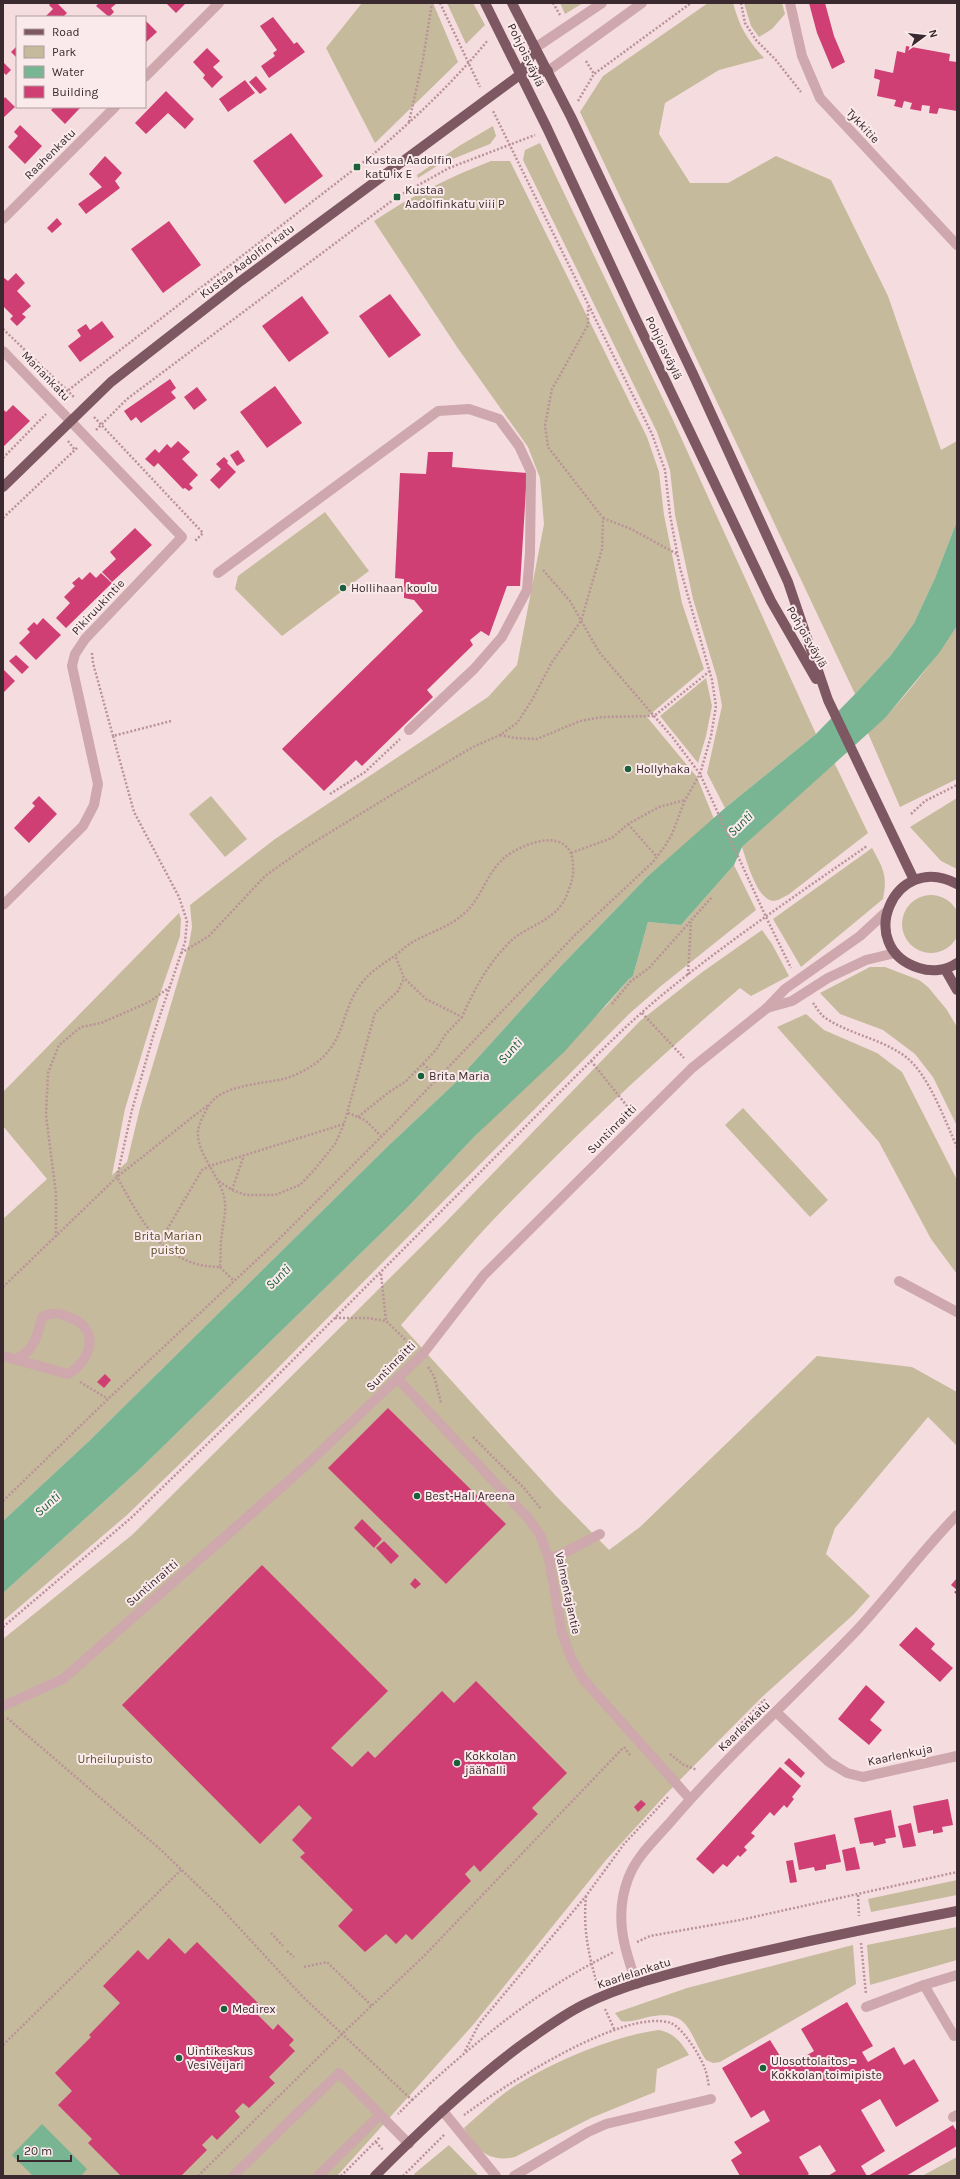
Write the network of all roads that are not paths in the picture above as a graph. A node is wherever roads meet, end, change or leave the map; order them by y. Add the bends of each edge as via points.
1 (219, 3) edge
2 (485, 3) edge
3 (512, 3) edge
4 (602, 3) edge
5 (642, 3) edge
6 (790, 3) edge
7 (535, 48) junction
8 (548, 71) junction
9 (521, 74) junction
10 (146, 76) edge
11 (114, 108) edge
12 (3, 219) edge
13 (957, 244) edge
14 (3, 351) edge
15 (71, 420) junction
16 (3, 487) edge
17 (218, 573) dead end
18 (828, 700) junction
19 (409, 730) road end
20 (914, 880) junction
21 (957, 884) edge
22 (3, 905) edge
23 (886, 912) junction
24 (895, 953) junction
25 (957, 963) edge
26 (945, 969) junction
27 (957, 990) edge
28 (767, 1008) junction
29 (899, 1281) dead end
30 (957, 1312) edge
31 (3, 1356) edge
32 (17, 1359) junction
33 (398, 1379) junction
34 (957, 1515) edge
35 (600, 1534) dead end
36 (549, 1559) junction
37 (3, 1706) edge
38 (776, 1712) junction
39 (957, 1756) edge
40 (690, 1799) junction
41 (957, 1911) edge
42 (957, 1975) edge
43 (637, 1984) junction
44 (924, 1985) junction
45 (866, 2006) road end
46 (954, 2036) dead end
47 (711, 2099) road end
48 (442, 2110) junction
49 (380, 2114) junction
50 (409, 2144) junction
51 (233, 2176) edge
52 (318, 2176) edge
53 (375, 2176) edge
54 (496, 2176) edge
55 (514, 2176) edge

1 - 10 street
2 - 9 main road, Pohjoisväylä
3 - 7 main road, Pohjoisväylä
4 - 7 street
5 - 8 street
6 - 13 street, Tykkitie via 802,56 820,98
7 - 8 main road, Pohjoisväylä
7 - 9 main road
8 - 9 main road
8 - 18 main road, Pohjoisväylä via 693,374 788,582
9 - 15 main road, Kustaa Aadolfin katu via 238,283 111,382
9 - 18 main road, Pohjoisväylä via 767,594
11 - 12 street, Raahenkatu
14 - 15 street, Mariankatu
15 - 16 main road, Kustaa Aadolfin katu
15 - 22 street, Pikiruukintie via 182,537 81,644 72,661 97,774 97,795 90,816 83,826
17 - 19 street via 438,412 469,409 499,419 519,446 531,472 527,590 502,637 474,669
18 - 20 main road, Pohjoisväylä
20 - 21 main road via 936,877
20 - 23 main road via 897,893
23 - 24 main road via 886,933
23 - 28 street, Suntinraitti via 860,936 785,989
24 - 26 main road via 903,961 918,968 934,971
24 - 28 street, Suntinraitti via 866,960 828,978 792,1001
25 - 26 main road
26 - 27 main road
28 - 33 street, Suntinraitti via 692,1068 484,1275 422,1355
29 - 30 street
31 - 32 street
32 - 32 street via 68,1374 81,1363 89,1351 90,1337 87,1329 78,1320 50,1313 42,1317 32,1348
33 - 36 street, Valmentajantie via 517,1504 540,1535
33 - 37 street, Suntinraitti via 301,1470 63,1679
34 - 38 street, Kaarlenkatu via 859,1628
35 - 36 street
36 - 40 street, Valmentajantie via 556,1610 570,1658 583,1680
38 - 39 street, Kaarlenkuja via 830,1762 846,1773 863,1777
38 - 40 street, Kaarlenkatu
40 - 43 street, Kaarlenkatu via 638,1858 622,1896 623,1947
41 - 43 main road, Kaarlelankatu via 758,1952
42 - 44 street
43 - 48 main road, Kaarlelankatu via 600,1997 539,2032
44 - 45 street
44 - 46 street
47 - 55 street via 606,2124
48 - 50 main road, Kaarlelankatu
48 - 54 street
49 - 50 street
49 - 51 street via 339,2073
49 - 52 street
50 - 53 main road, Kaarlelankatu

